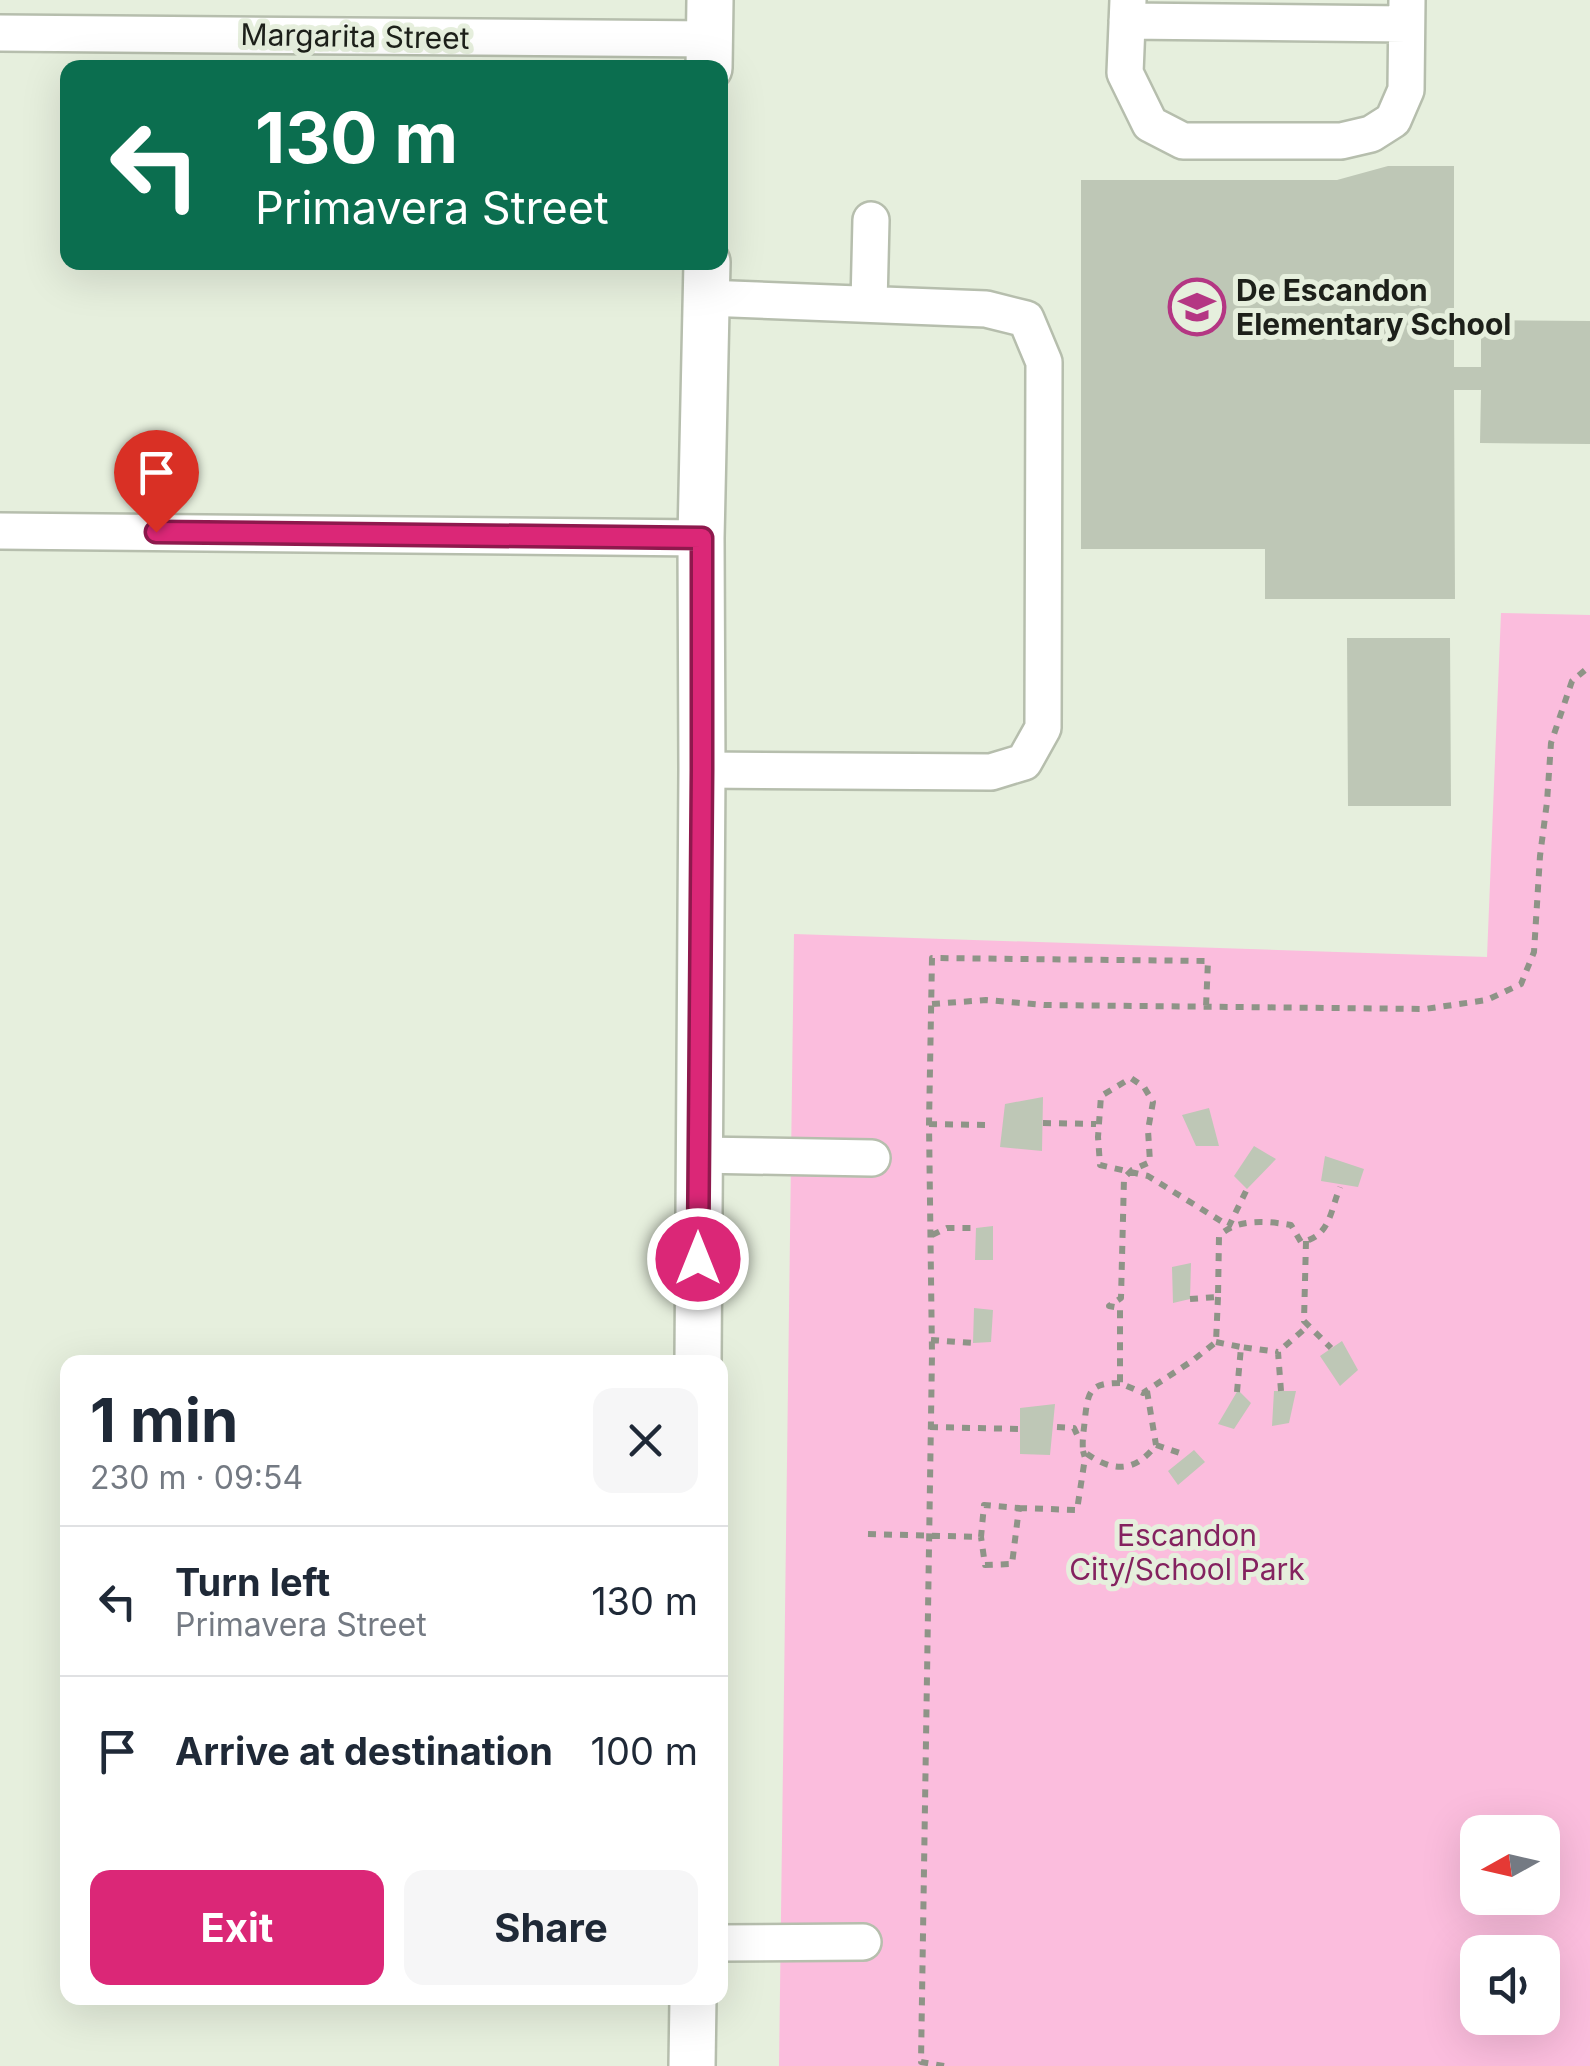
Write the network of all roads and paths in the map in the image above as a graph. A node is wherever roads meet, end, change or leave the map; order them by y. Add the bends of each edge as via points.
1 (1128, 11) edge
2 (1406, 12) edge
3 (0, 33) edge
4 (709, 36) edge
5 (871, 220) dead end
6 (706, 280) edge
7 (869, 304) junction
8 (0, 531) edge
9 (702, 538) junction
10 (1590, 666) edge
11 (702, 770) junction
12 (932, 1004) junction
13 (1206, 1007) junction
14 (1043, 1123) dead end
15 (929, 1124) junction
16 (1096, 1124) dead end
17 (992, 1126) dead end
18 (699, 1155) junction
19 (872, 1158) dead end
20 (1132, 1170) junction
21 (1340, 1188) dead end
22 (1247, 1189) dead end
23 (1229, 1226) junction
24 (976, 1228) dead end
25 (932, 1235) junction
26 (1306, 1241) junction
27 (1218, 1297) junction
28 (1190, 1299) dead end
29 (1309, 1325) junction
30 (931, 1340) junction
31 (1216, 1342) junction
32 (973, 1343) dead end
33 (1241, 1347) junction
34 (1331, 1348) dead end
35 (1278, 1352) junction
36 (698, 1355) edge
37 (1120, 1383) junction
38 (1147, 1390) junction
39 (1281, 1391) dead end
40 (1237, 1392) dead end
41 (930, 1427) junction
42 (1057, 1427) dead end
43 (1020, 1428) dead end
44 (1156, 1445) junction
45 (1083, 1451) junction
46 (1180, 1453) dead end
47 (1018, 1508) junction
48 (868, 1534) dead end
49 (928, 1534) junction
50 (981, 1537) junction
51 (863, 1942) dead end
52 (728, 1943) edge
53 (693, 2005) edge
54 (692, 2066) edge
55 (944, 2066) edge

1 - 2 street
1 - 2 street via 1125,73 1150,124 1183,141 1341,141 1371,134 1394,120 1406,90
3 - 4 street, Margarita Street
5 - 7 street
6 - 7 street
6 - 9 main road
7 - 11 street via 986,309 1026,319 1044,362 1043,728 1024,762 991,772
8 - 9 street
9 - 11 main road
10 - 13 path via 1572,681 1550,743 1534,952 1520,984 1487,1000 1425,1008
11 - 18 main road
12 - 13 path
12 - 13 path via 932,958 1208,961
12 - 15 path
14 - 16 path
15 - 17 path
15 - 25 path
18 - 19 street
18 - 36 main road
20 - 20 path via 1150,1162 1153,1102 1131,1078 1101,1096 1098,1138 1100,1165
20 - 23 path
20 - 37 path via 1124,1178 1121,1298 1109,1306 1120,1308
21 - 26 path via 1326,1227
22 - 23 path
23 - 26 path via 1291,1225
23 - 27 path via 1219,1236
24 - 25 path
25 - 30 path
26 - 29 path
27 - 28 path
27 - 31 path
29 - 34 path
29 - 35 path
30 - 32 path
30 - 41 path
31 - 33 path
31 - 38 path
33 - 35 path
33 - 40 path
35 - 39 path
37 - 38 path
37 - 45 path via 1091,1390
38 - 44 path
41 - 43 path
41 - 49 path
42 - 45 path via 1074,1428
44 - 45 path via 1134,1467 1096,1462
44 - 46 path
45 - 47 path via 1077,1510
47 - 50 path via 984,1505
47 - 50 path via 1012,1564 985,1565
48 - 49 path
49 - 50 path
49 - 55 path via 921,2062
51 - 52 street
53 - 54 main road

